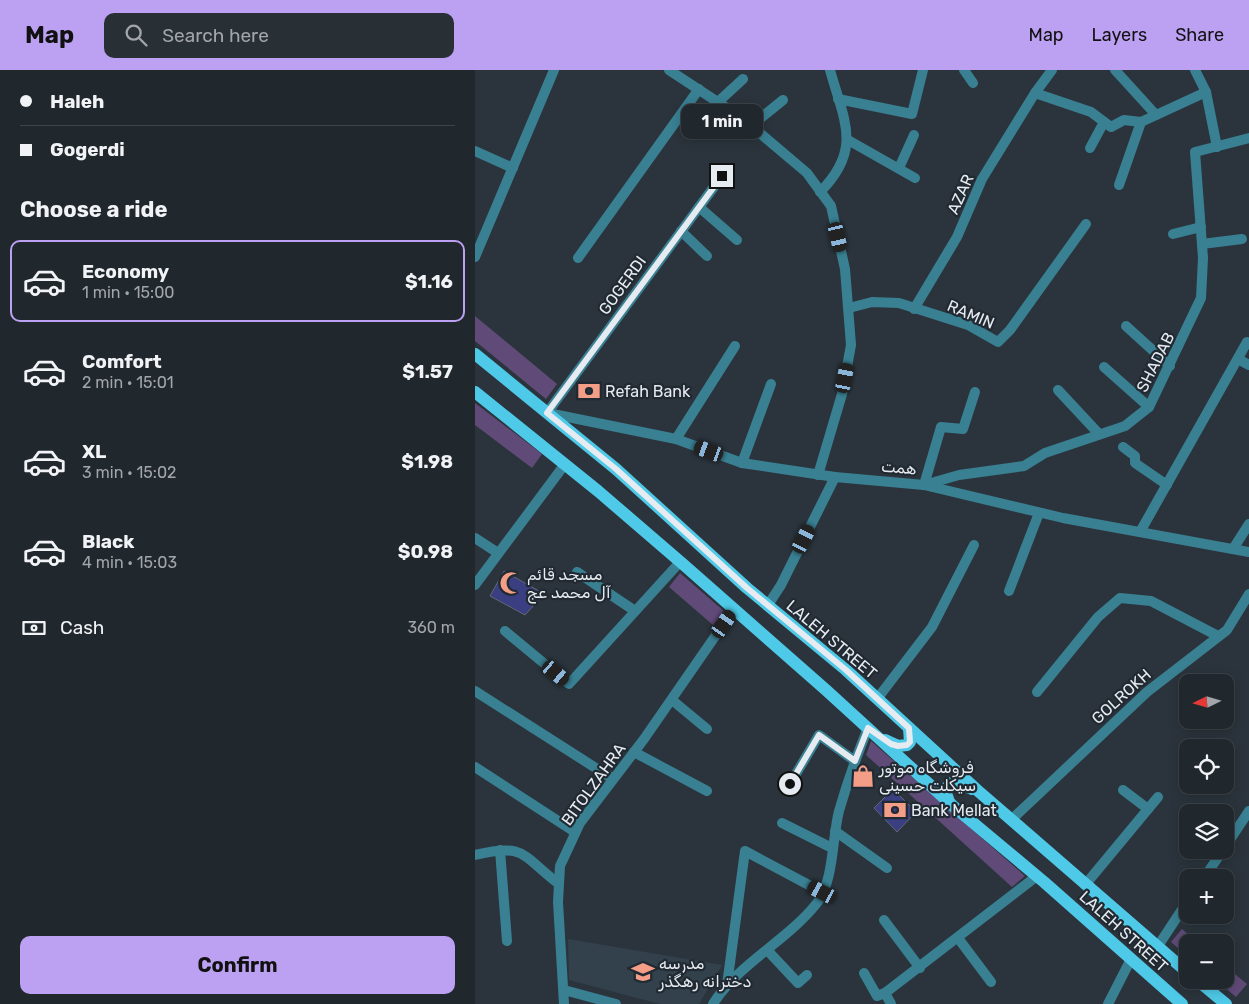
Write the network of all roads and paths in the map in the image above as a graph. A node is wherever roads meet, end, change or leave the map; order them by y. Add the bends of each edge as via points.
1 (554, 70) edge
2 (669, 70) edge
3 (830, 70) edge
4 (923, 70) edge
5 (1052, 70) edge
6 (1115, 70) edge
7 (1195, 70) edge
8 (743, 79) dead end
9 (699, 90) junction
10 (1206, 92) junction
11 (1035, 93) junction
12 (838, 99) junction
13 (783, 100) dead end
14 (718, 102) junction
15 (1156, 115) junction
16 (1104, 122) junction
17 (1141, 122) junction
18 (751, 126) junction
19 (914, 135) dead end
20 (1249, 138) edge
21 (848, 140) junction
22 (1217, 147) junction
23 (1089, 148) dead end
24 (475, 151) edge
25 (513, 168) junction
26 (899, 168) junction
27 (722, 176) dead end
28 (915, 178) dead end
29 (1119, 185) dead end
30 (821, 192) junction
31 (699, 207) junction
32 (1086, 224) dead end
33 (1201, 227) junction
34 (681, 231) junction
35 (1173, 234) dead end
36 (1242, 239) dead end
37 (737, 240) dead end
38 (1202, 244) junction
39 (707, 256) dead end
40 (475, 257) edge
41 (578, 258) dead end
42 (849, 308) junction
43 (915, 309) junction
44 (1126, 326) dead end
45 (1247, 342) dead end
46 (735, 346) dead end
47 (475, 354) edge
48 (1238, 359) junction
49 (1249, 365) edge
50 (1169, 366) junction
51 (1104, 367) dead end
52 (771, 384) dead end
53 (1059, 390) dead end
54 (475, 392) edge
55 (975, 392) dead end
56 (1149, 407) junction
57 (547, 413) junction
58 (1099, 434) junction
59 (675, 439) junction
60 (1123, 447) dead end
61 (742, 463) junction
62 (565, 464) junction
63 (818, 475) junction
64 (835, 477) junction
65 (924, 485) junction
66 (1167, 486) junction
67 (1039, 513) junction
68 (1249, 524) edge
69 (1140, 532) junction
70 (475, 538) edge
71 (974, 545) dead end
72 (1233, 549) junction
73 (1249, 552) edge
74 (499, 554) junction
75 (680, 562) junction
76 (577, 572) dead end
77 (475, 585) edge
78 (1009, 591) dead end
79 (1249, 594) edge
80 (768, 606) junction
81 (734, 609) junction
82 (635, 611) junction
83 (505, 631) dead end
84 (1218, 636) junction
85 (475, 691) edge
86 (1037, 692) dead end
87 (877, 699) junction
88 (672, 700) junction
89 (909, 728) junction
90 (707, 729) dead end
91 (871, 731) junction
92 (634, 752) junction
93 (855, 761) junction
94 (475, 768) edge
95 (613, 779) junction
96 (790, 784) dead end
97 (977, 790) junction
98 (1123, 790) dead end
99 (707, 791) dead end
100 (1158, 796) dead end
101 (949, 802) junction
102 (1148, 809) junction
103 (1249, 811) edge
104 (1011, 820) junction
105 (782, 823) dead end
106 (835, 831) junction
107 (575, 832) junction
108 (1234, 834) edge
109 (832, 848) junction
110 (500, 850) junction
111 (475, 856) edge
112 (887, 868) dead end
113 (1037, 876) junction
114 (559, 884) junction
115 (1085, 884) junction
116 (822, 892) junction
117 (1179, 914) edge
118 (884, 920) dead end
119 (958, 938) junction
120 (507, 941) dead end
121 (1158, 946) junction
122 (768, 951) junction
123 (1131, 959) junction
124 (1179, 965) edge
125 (921, 968) junction
126 (864, 974) dead end
127 (807, 975) dead end
128 (991, 982) dead end
129 (727, 985) junction
130 (1208, 989) edge
131 (564, 990) junction
132 (885, 994) junction
133 (564, 1004) edge
134 (616, 1004) edge
135 (713, 1004) edge
136 (891, 1004) edge
137 (1108, 1004) edge
138 (1183, 1004) edge
139 (1226, 1004) edge

1 - 25 street
2 - 9 street
3 - 12 street
4 - 12 street via 912,114
5 - 11 street, AZAR
6 - 15 street
7 - 10 street
8 - 14 street
9 - 14 street
9 - 41 street
10 - 15 street
10 - 22 street
11 - 16 street via 1091,112
11 - 43 street, AZAR via 982,179 957,237
12 - 21 street
13 - 18 street
14 - 18 street
15 - 17 street
16 - 17 street via 1111,127 1124,120
16 - 23 street
17 - 29 street
18 - 30 street via 807,173
19 - 26 street
20 - 22 street
21 - 26 street
21 - 30 street via 835,177
22 - 33 street, SHADAB via 1195,152
24 - 25 street
25 - 40 street
26 - 28 street
27 - 31 street, GOGERDI
30 - 42 street via 831,206 845,269
31 - 34 street, GOGERDI
31 - 37 street
32 - 43 street, RAMIN via 997,342 967,325
33 - 35 street
33 - 38 street, SHADAB
34 - 39 street
34 - 57 street, GOGERDI
36 - 38 street
38 - 50 street, SHADAB via 1201,298
42 - 43 street, RAMIN via 872,302 899,303
42 - 63 street via 851,345 842,394
44 - 50 street
45 - 48 street
46 - 59 street
47 - 57 main road, LALEH STREET
48 - 49 street
48 - 66 street
50 - 56 street, SHADAB
51 - 56 street
52 - 61 street
53 - 58 street
54 - 62 main road, LALEH STREET
55 - 65 street via 963,430 941,427
56 - 58 street, SHADAB via 1125,426
57 - 59 street, همت
57 - 80 main road, LALEH STREET via 616,469
58 - 65 street, SHADAB via 1045,453 1024,466 959,475
59 - 61 street, همت
60 - 66 street via 1135,456 1135,463
61 - 63 street, همت
62 - 74 street
62 - 75 main road, LALEH STREET
63 - 64 street, همت
64 - 65 street, همت
64 - 80 street
65 - 67 street, همت
66 - 69 street
67 - 69 street, همت
67 - 78 street
68 - 72 street
69 - 72 street, همت
70 - 74 street
71 - 87 street via 932,627
72 - 73 street, همت
74 - 77 street
75 - 81 main road, LALEH STREET
75 - 82 street
76 - 82 street
79 - 84 street, GOLROKH via 1227,630
80 - 87 main road, LALEH STREET
81 - 88 street, BITOLZAHRA
81 - 91 main road, LALEH STREET
82 - 83 street via 569,684
84 - 86 street via 1151,601 1120,598 1098,617
84 - 104 street, GOLROKH via 1147,692
85 - 95 street
87 - 89 main road, LALEH STREET
88 - 90 street
88 - 92 street, BITOLZAHRA
89 - 91 main road via 910,742 903,746 891,744
89 - 97 main road, LALEH STREET
91 - 93 street
91 - 101 main road, LALEH STREET
92 - 95 street, BITOLZAHRA
92 - 99 street
93 - 96 street via 819,735
93 - 106 street
94 - 107 street
95 - 107 street, BITOLZAHRA
97 - 101 main road via 951,783 945,790
97 - 104 main road, LALEH STREET
98 - 102 street
100 - 102 street
101 - 113 main road, LALEH STREET
102 - 115 street
103 - 108 street
104 - 115 main road, LALEH STREET
105 - 109 street
106 - 109 street
106 - 112 street
107 - 114 street, BITOLZAHRA via 560,866
109 - 116 street via 827,882
110 - 111 street
110 - 114 street via 521,851
110 - 120 street
113 - 119 street
113 - 123 main road, LALEH STREET
114 - 131 street, BITOLZAHRA
115 - 121 main road, LALEH STREET
116 - 122 street via 818,902
116 - 129 street via 745,850
117 - 121 street
118 - 125 street
119 - 125 street
119 - 128 street
121 - 124 main road, LALEH STREET
122 - 127 street via 798,984
122 - 129 street
123 - 137 street
123 - 138 main road, LALEH STREET
125 - 132 street
126 - 132 street via 877,996
129 - 135 street
130 - 139 main road
131 - 133 street, BITOLZAHRA
131 - 134 street
132 - 136 street

